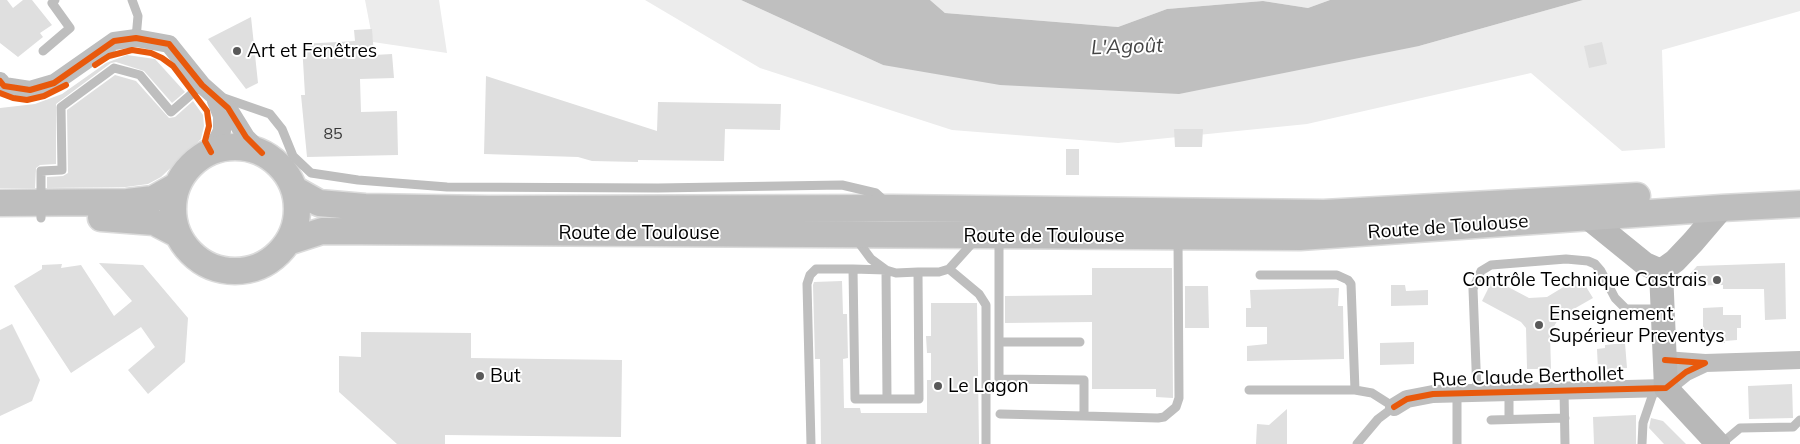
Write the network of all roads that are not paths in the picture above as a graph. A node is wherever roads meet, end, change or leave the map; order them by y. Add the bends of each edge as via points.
1 (55, 0) edge
2 (132, 0) edge
3 (136, 38) junction
4 (43, 51) dead end
5 (0, 81) edge
6 (208, 90) junction
7 (211, 152) junction
8 (262, 153) junction
9 (176, 186) junction
10 (1800, 187) edge
11 (294, 189) junction
12 (0, 203) edge
13 (1800, 204) edge
14 (892, 208) junction
15 (1722, 208) junction
16 (41, 211) junction
17 (1587, 217) junction
18 (0, 218) edge
19 (177, 234) junction
20 (851, 235) junction
21 (989, 236) junction
22 (1178, 236) junction
23 (288, 242) junction
24 (853, 269) junction
25 (949, 269) junction
26 (886, 270) junction
27 (1661, 271) junction
28 (918, 272) junction
29 (1260, 276) dead end
30 (1663, 309) junction
31 (999, 342) junction
32 (1080, 342) dead end
33 (1665, 360) junction
34 (1800, 362) edge
35 (1705, 363) junction
36 (1661, 388) junction
37 (1249, 390) dead end
38 (1355, 390) junction
39 (1564, 390) junction
40 (1509, 392) junction
41 (1457, 393) junction
42 (1477, 393) junction
43 (887, 400) junction
44 (1394, 407) junction
45 (1000, 414) dead end
46 (1084, 416) junction
47 (1565, 418) junction
48 (1491, 420) dead end
49 (1510, 420) junction
50 (1800, 420) edge
51 (811, 444) edge
52 (986, 444) edge
53 (1357, 444) edge
54 (1457, 444) edge
55 (1565, 444) edge
56 (1642, 444) edge
57 (1720, 444) edge

1 - 4 lane via 52,3 70,28
2 - 3 lane via 138,16
3 - 5 street via 114,42 54,83 30,90 4,86
3 - 6 street via 169,44
6 - 7 street via 222,116 222,131
6 - 8 street via 228,108 246,137
6 - 14 lane via 270,114 282,129 293,156 311,172 358,180 447,187 842,185 876,193
6 - 16 lane via 171,112 140,74 114,68 68,101 60,107 62,170 41,171
7 - 8 main road via 237,147
7 - 9 main road via 196,160
8 - 11 main road via 286,174
9 - 16 main road via 153,199
9 - 19 main road via 172,210
10 - 14 main road, Route de Toulouse via 1324,213
11 - 14 main road, Route de Toulouse via 319,203 365,207
11 - 23 main road via 295,225
12 - 16 main road
13 - 15 main road, Route de Toulouse
15 - 17 main road, Route de Toulouse
15 - 27 main road via 1675,261
16 - 18 main road
16 - 19 main road via 154,222
17 - 22 main road, Route de Toulouse via 1300,237
17 - 27 main road via 1645,264
19 - 23 main road via 188,251 204,264 224,271 242,272 260,267 276,257
20 - 21 main road, Route de Toulouse
20 - 23 main road, Route de Toulouse via 322,231
20 - 26 lane via 866,249 871,259
21 - 22 main road, Route de Toulouse
21 - 25 lane
21 - 31 lane
22 - 46 lane via 1179,398 1176,407 1158,418
24 - 26 lane
24 - 43 lane via 855,399
24 - 51 lane via 816,270 807,284
25 - 28 lane
25 - 52 lane via 979,294 986,305
26 - 28 lane
26 - 43 lane
27 - 30 main road
28 - 43 lane via 920,399
29 - 38 lane via 1336,274 1348,280 1353,289
30 - 33 main road
30 - 42 lane via 1626,309 1615,298 1601,271 1588,260 1566,258 1491,265 1481,270 1472,289
31 - 32 lane
31 - 46 lane via 1000,379 1084,380
33 - 35 street
33 - 36 main road
34 - 35 street
35 - 36 street
36 - 39 street, Rue Claude Berthollet
36 - 56 lane via 1643,423
36 - 57 main road
37 - 38 lane
38 - 44 lane via 1372,394
39 - 40 street, Rue Claude Berthollet
39 - 47 lane
40 - 42 street, Rue Claude Berthollet
40 - 49 lane
41 - 42 street, Rue Claude Berthollet
41 - 44 street, Rue Claude Berthollet via 1415,397
41 - 54 lane
44 - 53 lane via 1378,418
45 - 46 lane
47 - 49 lane
47 - 55 lane
48 - 49 lane
50 - 57 lane via 1793,427 1740,428

